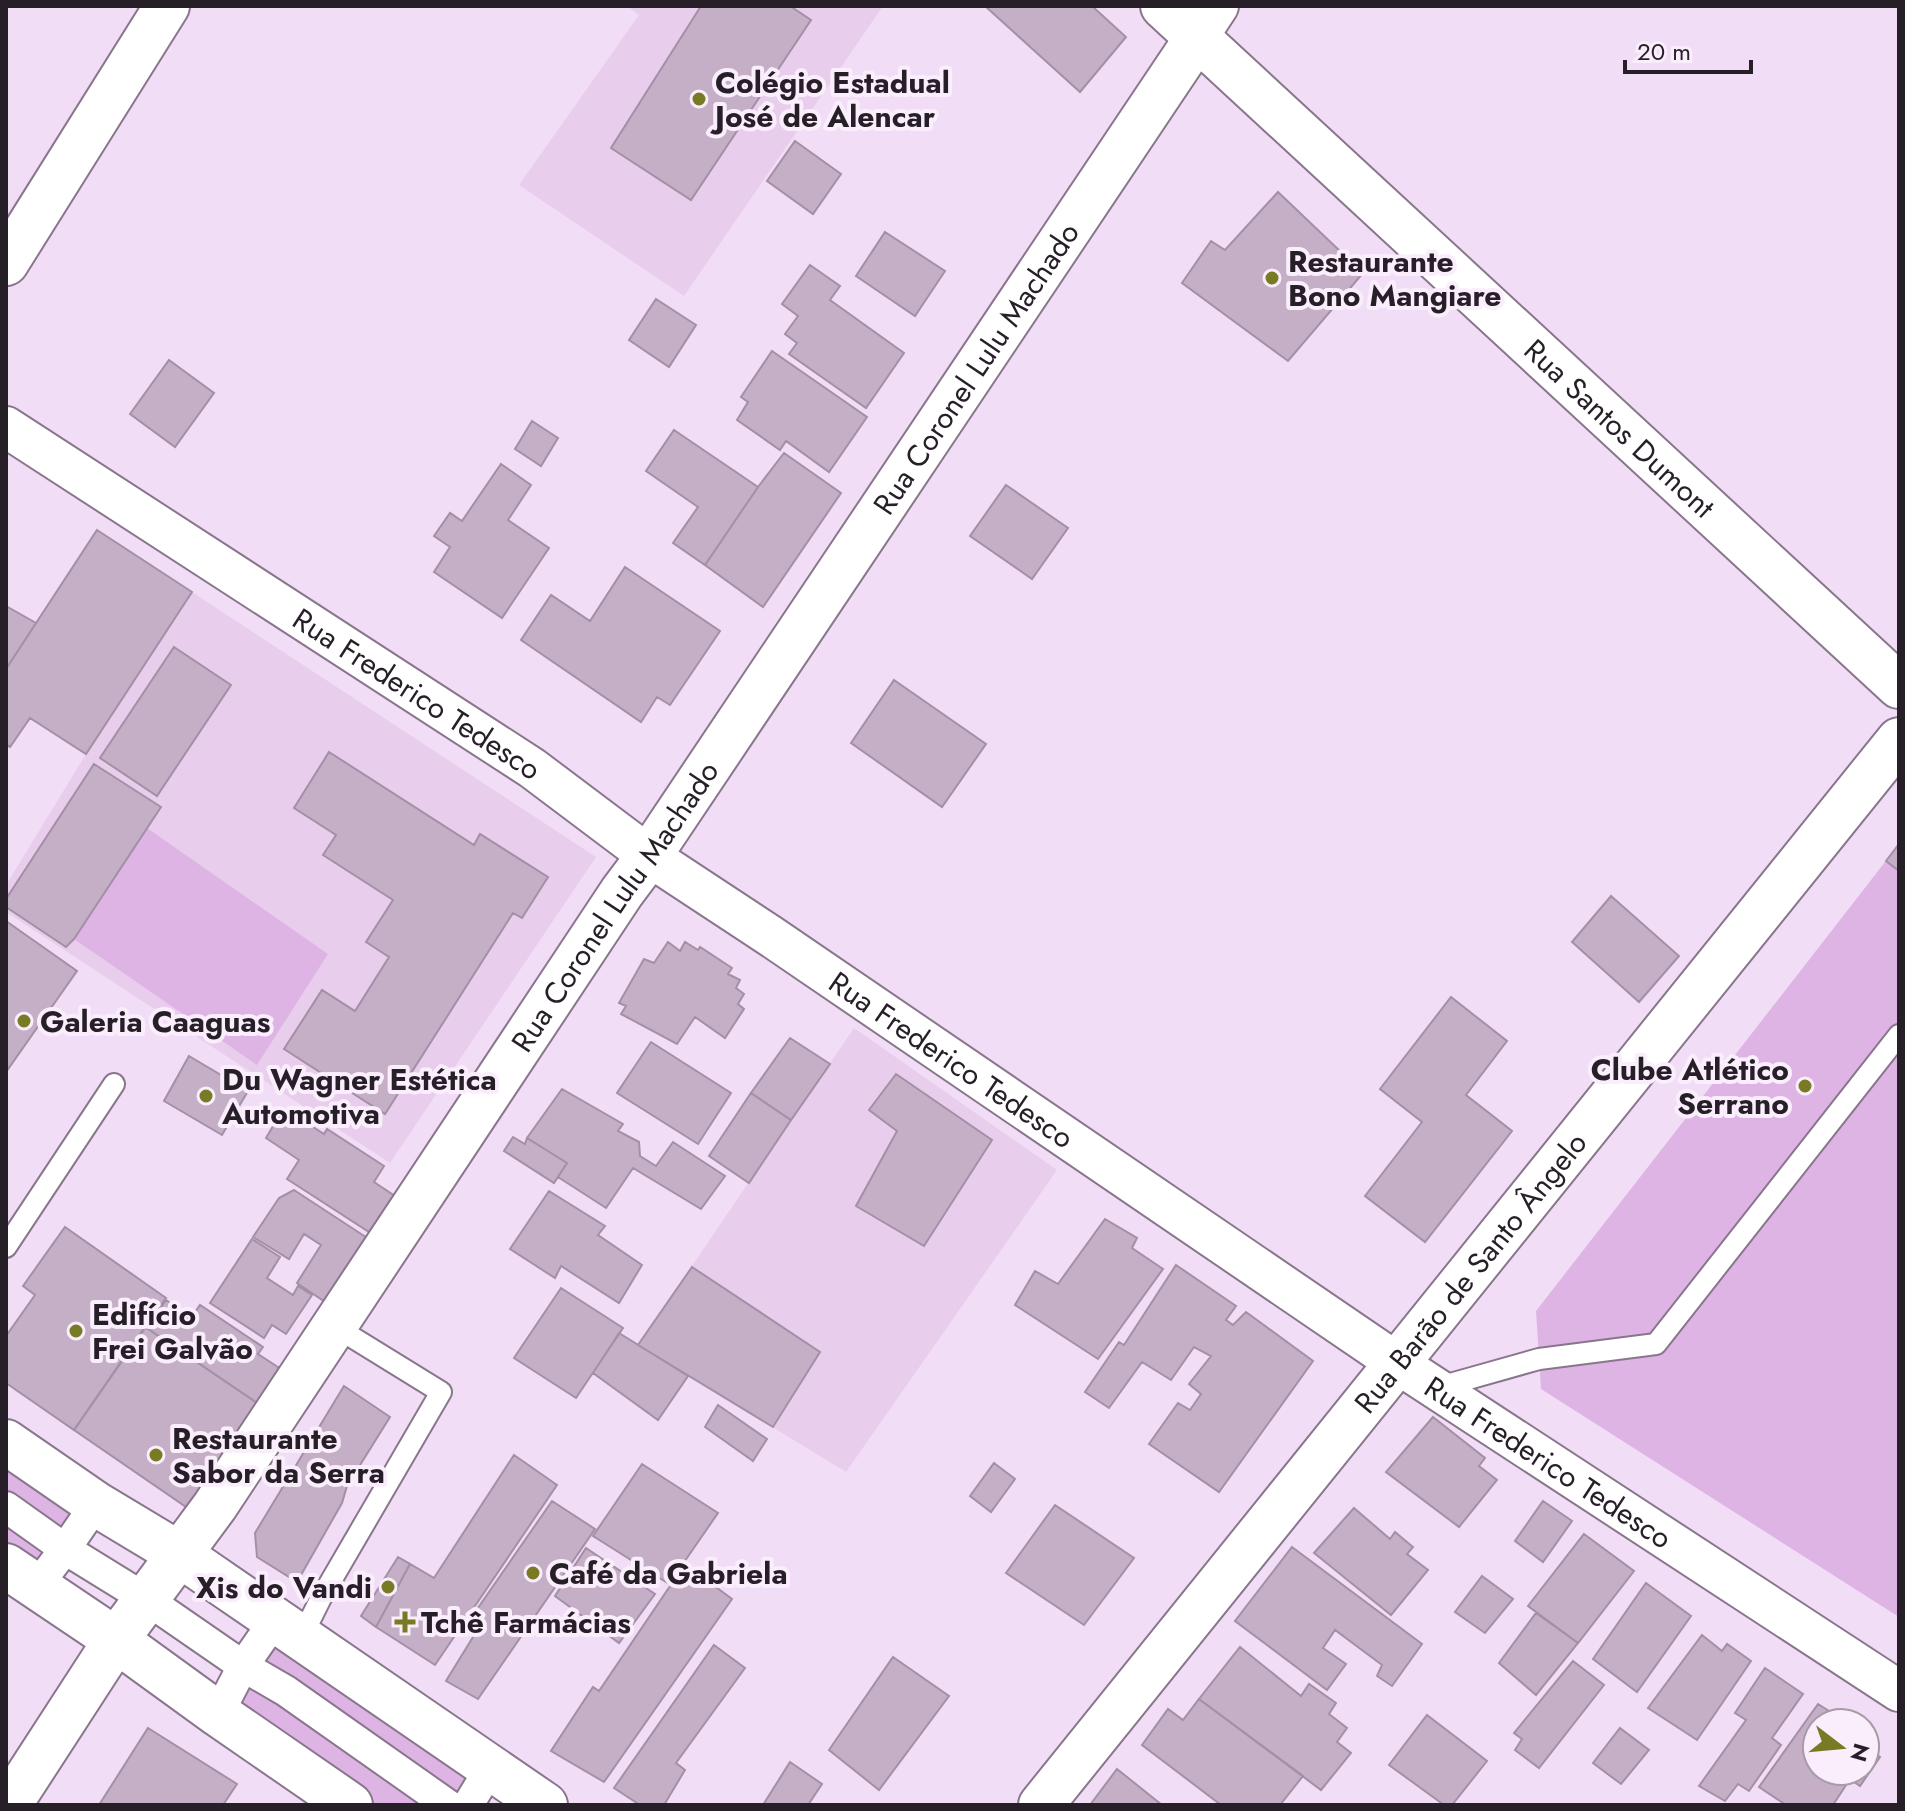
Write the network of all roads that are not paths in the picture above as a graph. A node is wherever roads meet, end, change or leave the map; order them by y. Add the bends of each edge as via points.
1 (167, 6) edge
2 (1163, 6) edge
3 (1208, 22) edge
4 (6, 263) edge
5 (6, 427) edge
6 (1899, 686) edge
7 (1899, 740) edge
8 (649, 856) junction
9 (1899, 1035) edge
10 (114, 1084) dead end
11 (6, 1247) edge
12 (334, 1326) junction
13 (1397, 1363) junction
14 (1436, 1388) junction
15 (6, 1442) edge
16 (96, 1504) junction
17 (6, 1507) edge
18 (65, 1549) junction
19 (179, 1554) junction
20 (21, 1576) edge
21 (146, 1599) junction
22 (288, 1629) junction
23 (116, 1640) junction
24 (243, 1666) junction
25 (1899, 1691) edge
26 (218, 1714) junction
27 (491, 1767) junction
28 (9, 1805) edge
29 (350, 1805) edge
30 (448, 1805) edge
31 (468, 1805) edge
32 (545, 1805) edge
33 (1041, 1805) edge

1 - 4 street
2 - 3 street, Rua Santos Dumont
3 - 6 street, Rua Santos Dumont
3 - 8 street, Rua Coronel Lulu Machado
5 - 8 street, Rua Frederico Tedesco via 532,768
7 - 13 street, Rua Barão de Santo Ângelo
8 - 12 street, Rua Coronel Lulu Machado
8 - 13 street, Rua Frederico Tedesco
9 - 14 lane via 1656,1344 1539,1359
10 - 11 lane
12 - 19 street, Rua Coronel Lulu Machado
12 - 22 lane via 441,1392 321,1598
13 - 14 street, Rua Frederico Tedesco
13 - 33 street, Rua Barão de Santo Ângelo
14 - 25 street, Rua Frederico Tedesco
15 - 16 street
16 - 18 street
16 - 19 street
17 - 18 street
18 - 20 street
18 - 21 street
19 - 21 street, Rua Coronel Lulu Machado
19 - 22 street
20 - 23 street
21 - 23 street, Rua Coronel Lulu Machado
21 - 24 street
22 - 24 street
22 - 27 street
23 - 26 street
23 - 28 street, Rua Coronel Lulu Machado
24 - 26 street
24 - 30 street
26 - 29 street
27 - 31 street
27 - 32 street

